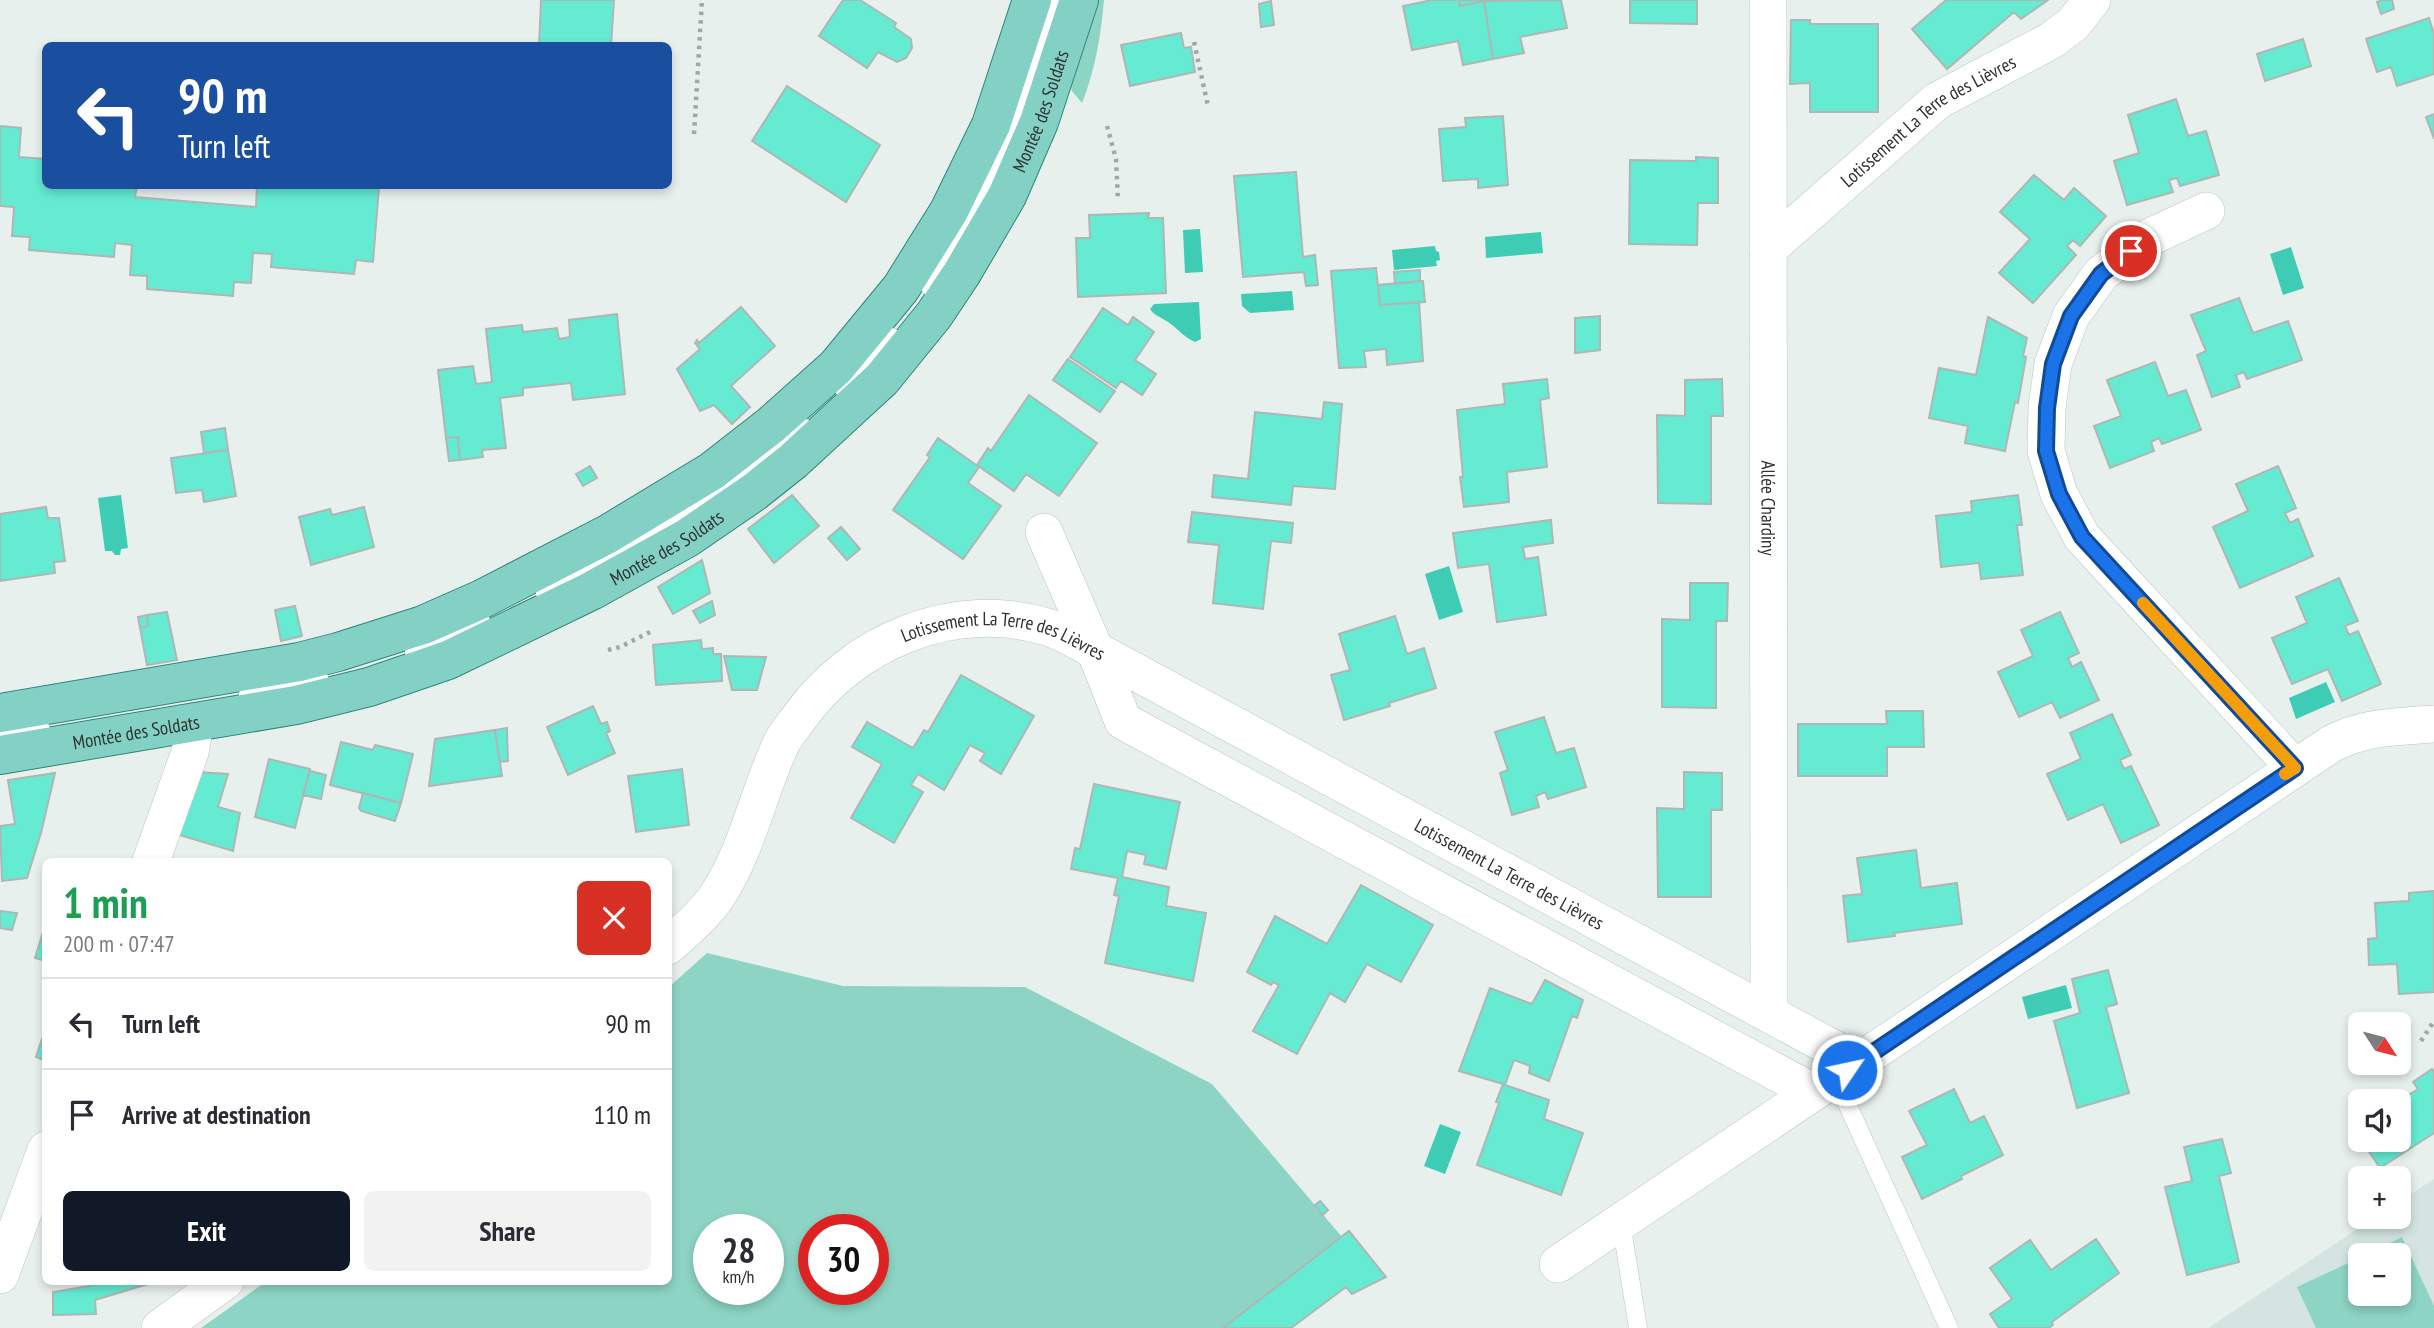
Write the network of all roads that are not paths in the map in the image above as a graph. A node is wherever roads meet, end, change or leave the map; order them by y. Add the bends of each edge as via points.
1 (1032, 0) edge
2 (1056, 0) edge
3 (1079, 0) edge
4 (1768, 0) edge
5 (2092, 0) edge
6 (2206, 211) dead end
7 (1768, 249) junction
8 (920, 302) dead end
9 (904, 322) dead end
10 (835, 398) dead end
11 (819, 413) dead end
12 (1044, 532) dead end
13 (526, 602) dead end
14 (503, 613) dead end
15 (1095, 650) junction
16 (398, 657) dead end
17 (343, 674) dead end
18 (234, 696) dead end
19 (0, 713) edge
20 (195, 723) junction
21 (2434, 724) edge
22 (52, 727) dead end
23 (0, 735) edge
24 (0, 755) edge
25 (2295, 768) junction
26 (152, 858) edge
27 (672, 942) edge
28 (1769, 1013) junction
29 (1836, 1077) junction
30 (42, 1161) edge
31 (1621, 1222) junction
32 (1558, 1264) dead end
33 (0, 1275) edge
34 (219, 1285) edge
35 (160, 1328) edge
36 (1638, 1328) edge
37 (1949, 1328) edge

1 - 19 main road, Montée des Soldats via 991,125 949,211 901,288 836,367 712,471 608,534 482,599 401,632 285,664
2 - 8 lane via 994,172
3 - 20 main road, Montée des Soldats via 1034,135 1007,197 962,273 882,379 793,461 687,538 592,591 448,660 357,690
4 - 7 street, Allée Chardiny
5 - 7 street, Lotissement La Terre des Lièvres via 2073,24 2052,40 1937,101
6 - 25 street via 2146,239 2101,274 2071,316 2053,364 2046,451 2059,494 2082,537
7 - 28 street, Allée Chardiny
9 - 10 lane
11 - 13 lane via 694,509 620,554
12 - 15 street
14 - 16 lane
15 - 27 street, Lotissement La Terre des Lièvres via 1048,628 995,619 944,623 905,633 839,672 809,703 782,742 716,898
15 - 28 street, Lotissement La Terre des Lièvres
15 - 29 street via 1122,721
17 - 18 lane
20 - 24 main road, Montée des Soldats
20 - 26 street via 190,752
21 - 25 street via 2349,734
22 - 23 lane
25 - 29 street
28 - 29 street, Lotissement La Terre des Lièvres
29 - 31 street
29 - 37 lane
30 - 33 street
31 - 32 street
31 - 36 lane
34 - 35 street

